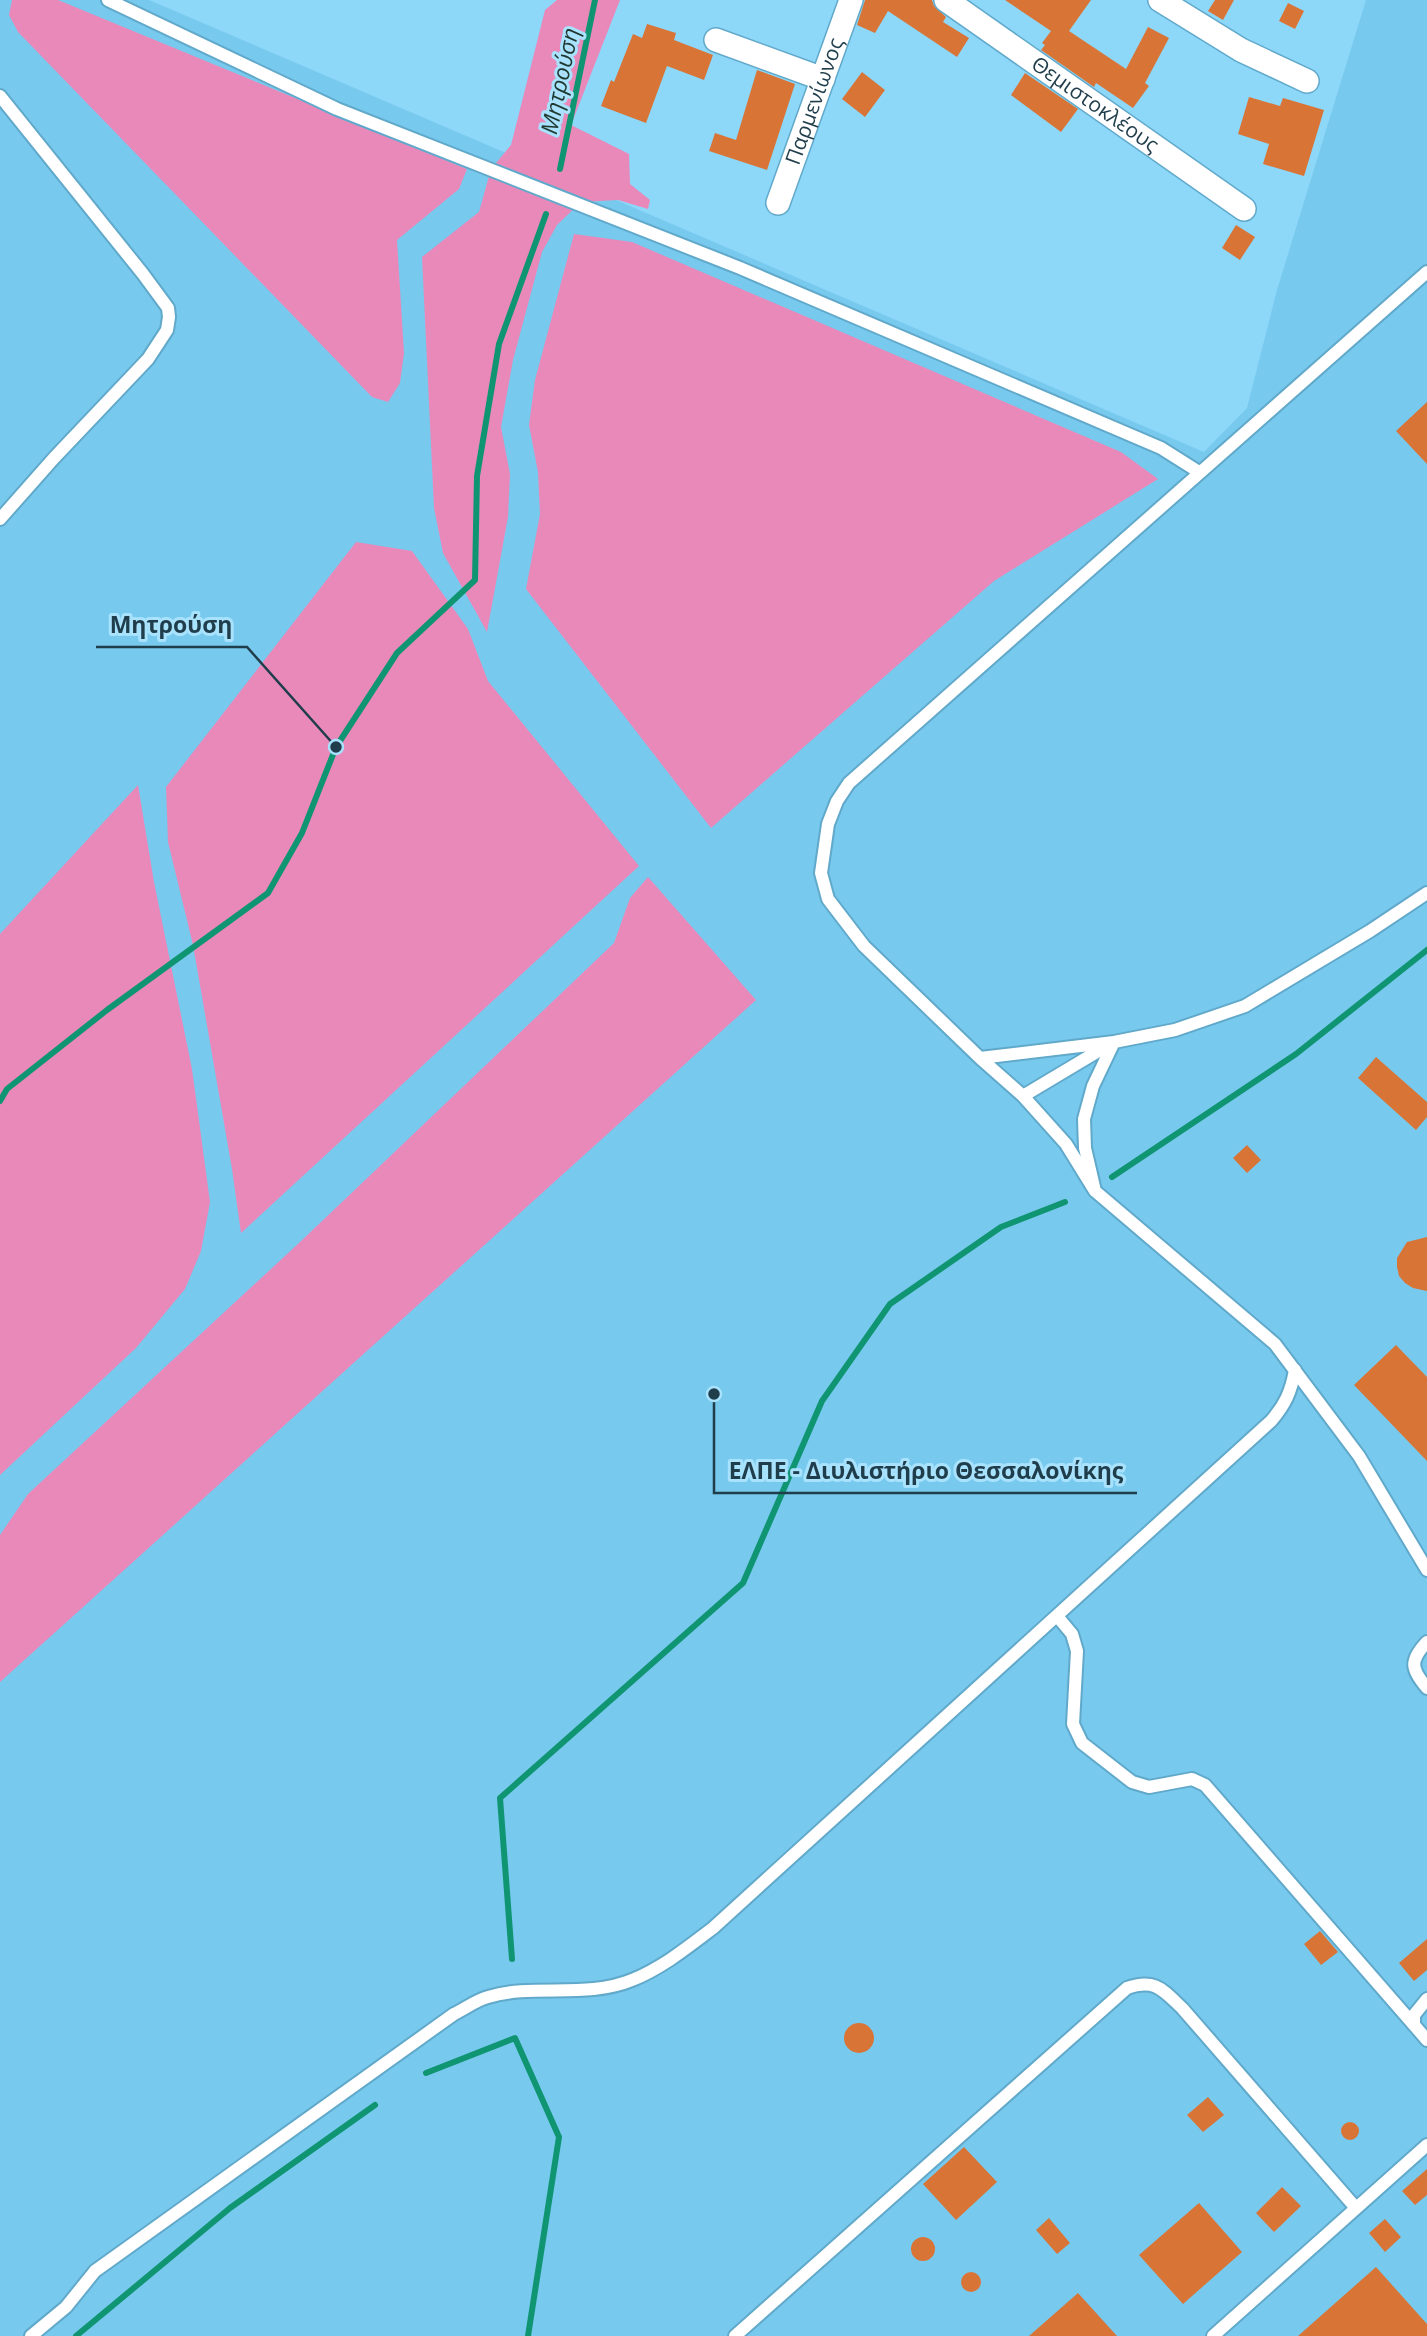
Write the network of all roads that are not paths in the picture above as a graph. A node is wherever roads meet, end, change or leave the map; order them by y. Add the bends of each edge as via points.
1 (108, 0) edge
2 (851, 0) edge
3 (946, 0) edge
4 (1160, 0) edge
5 (716, 40) dead end
6 (823, 79) junction
7 (1307, 81) dead end
8 (0, 96) edge
9 (778, 203) dead end
10 (1244, 209) dead end
11 (1427, 272) edge
12 (1199, 472) junction
13 (0, 519) edge
14 (1427, 893) edge
15 (1114, 1042) junction
16 (980, 1058) junction
17 (1023, 1097) junction
18 (1095, 1191) junction
19 (1295, 1370) junction
20 (1427, 1570) edge
21 (1057, 1616) junction
22 (1427, 1642) edge
23 (1427, 1688) edge
24 (1427, 1999) edge
25 (1413, 2024) junction
26 (1427, 2040) edge
27 (1427, 2145) edge
28 (1356, 2208) junction
29 (31, 2336) edge
30 (735, 2336) edge
31 (1213, 2336) edge

1 - 12 lane via 337,109 740,268 1161,448
2 - 6 street, Παρμενίωνος
3 - 10 street, Θεμιστοκλέους
4 - 7 street via 1241,50
5 - 6 street
6 - 9 street, Παρμενίωνος
8 - 13 lane via 143,274 168,308 169,317 167,330 148,359
11 - 12 lane
12 - 16 lane via 849,783 832,813 821,873 828,899 864,946
14 - 15 lane via 1245,1006 1175,1030
15 - 16 lane
15 - 17 lane
15 - 18 lane via 1093,1086 1084,1119
16 - 17 lane
17 - 18 lane via 1066,1144
18 - 19 lane via 1276,1344
19 - 20 lane via 1359,1456
19 - 21 lane via 1285,1405 1270,1421
21 - 25 lane via 1072,1634 1077,1651 1073,1724 1082,1743 1132,1782 1149,1787 1192,1779 1205,1785
21 - 29 lane via 713,1928 669,1961 631,1981 589,1990 487,1997 454,2014 95,2271 65,2307
22 - 23 lane via 1414,1661 1415,1674
24 - 25 lane via 1414,2015
25 - 26 lane
27 - 28 lane
28 - 30 lane via 1182,2008 1154,1984 1139,1984 1127,1988
28 - 31 lane

